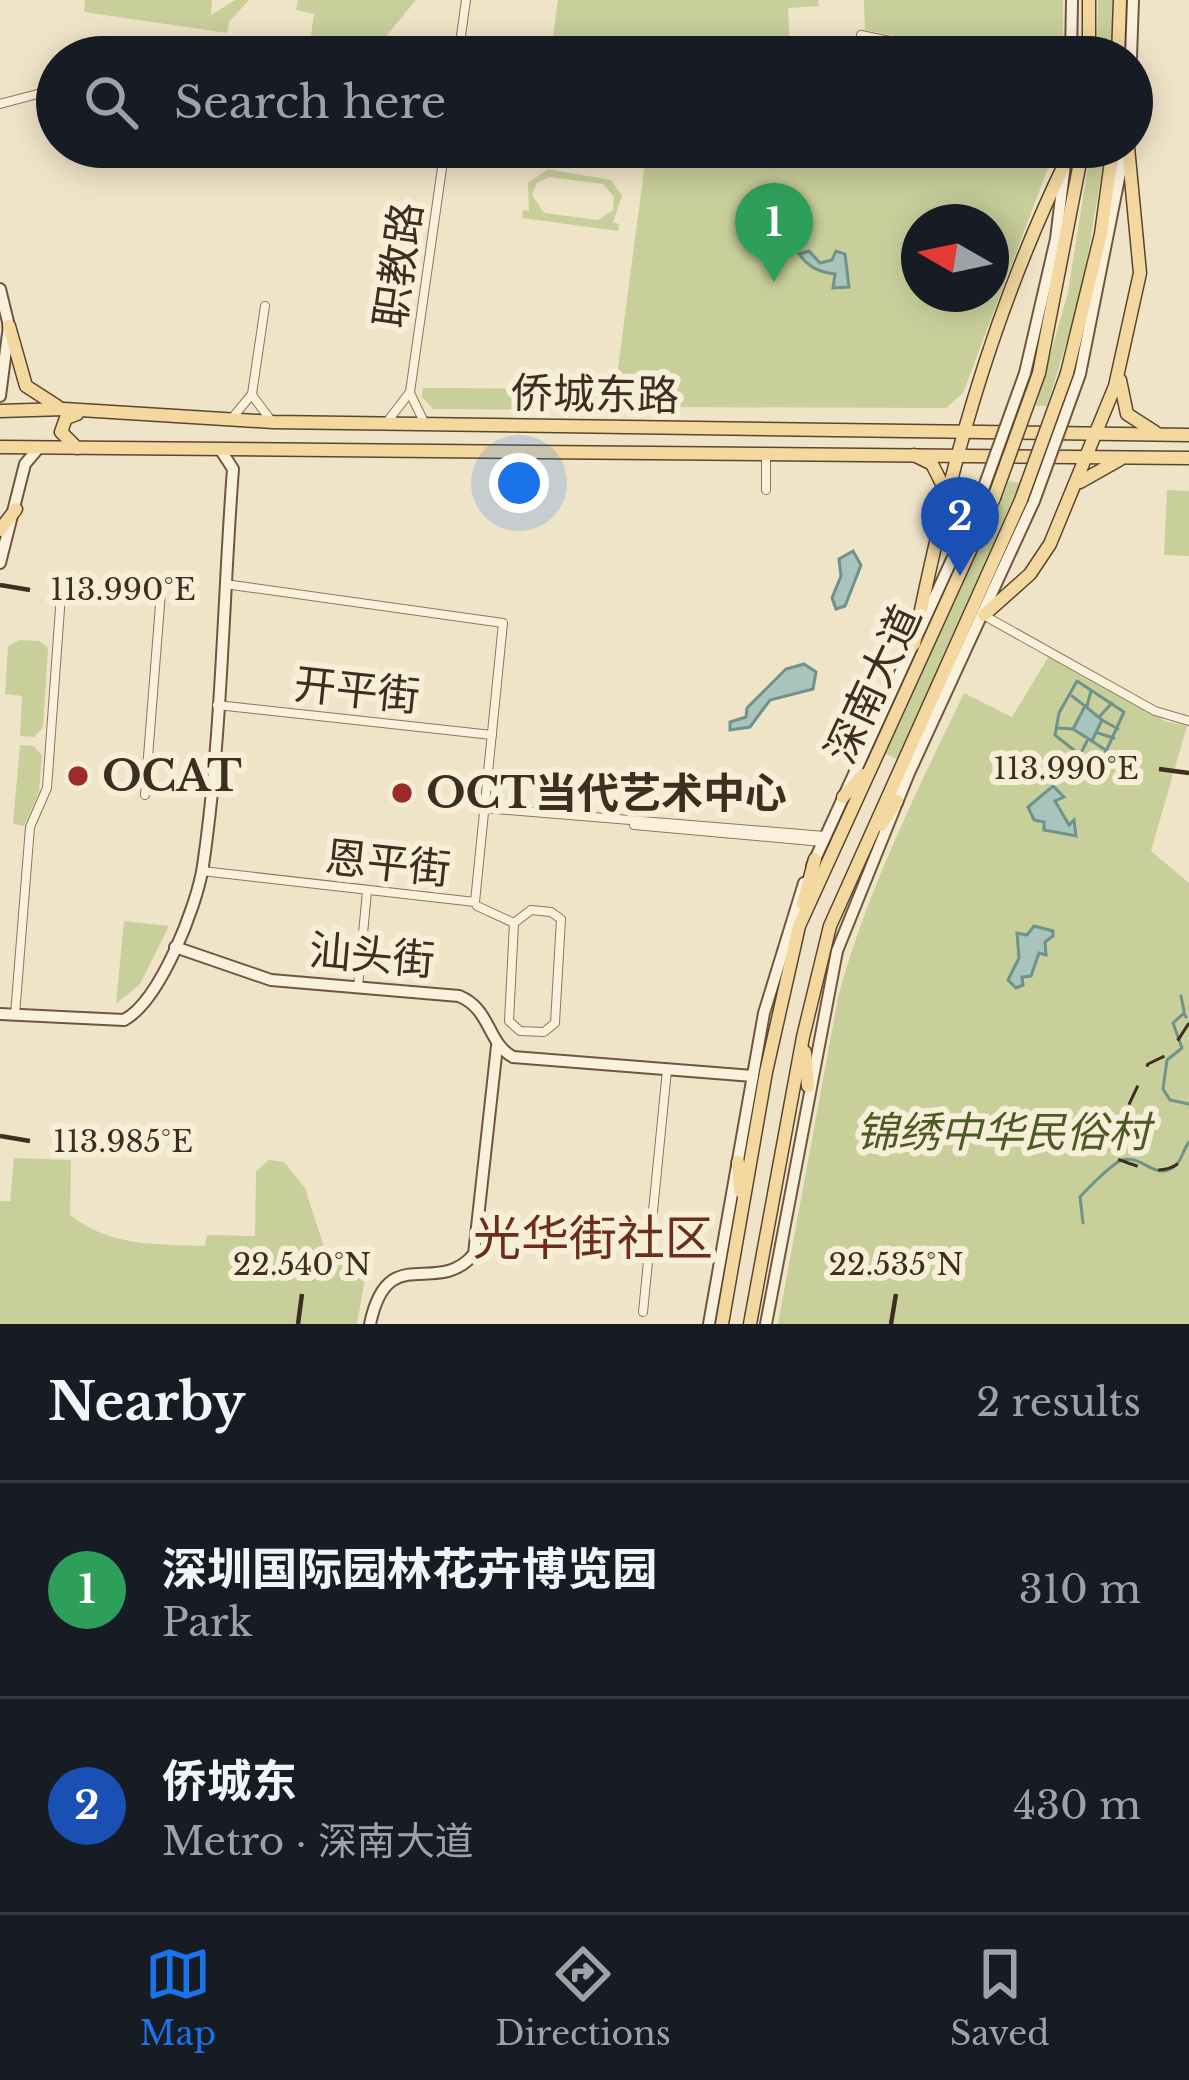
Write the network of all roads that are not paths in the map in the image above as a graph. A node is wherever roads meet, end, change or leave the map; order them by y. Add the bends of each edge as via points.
1 (466, 0) edge
2 (1072, 0) edge
3 (1089, 0) edge
4 (1120, 0) edge
5 (1133, 0) edge
6 (861, 35) dead end
7 (461, 36) edge
8 (866, 36) edge
9 (1071, 36) edge
10 (1089, 36) edge
11 (1119, 36) edge
12 (1132, 36) edge
13 (36, 95) edge
14 (0, 104) edge
15 (442, 168) edge
16 (1060, 168) edge
17 (1064, 168) edge
18 (1078, 168) edge
19 (1109, 168) edge
20 (1122, 168) edge
21 (1129, 168) edge
22 (0, 289) edge
23 (265, 306) dead end
24 (9, 326) junction
25 (1122, 361) junction
26 (1032, 373) junction
27 (1074, 374) junction
28 (410, 392) junction
29 (252, 394) junction
30 (0, 396) edge
31 (974, 396) junction
32 (64, 409) junction
33 (0, 411) edge
34 (96, 411) junction
35 (226, 421) junction
36 (272, 422) junction
37 (384, 424) junction
38 (428, 425) junction
39 (930, 433) junction
40 (961, 433) junction
41 (1095, 434) junction
42 (1164, 435) junction
43 (1189, 435) edge
44 (211, 445) junction
45 (0, 446) edge
46 (260, 446) junction
47 (83, 450) junction
48 (36, 451) junction
49 (766, 451) junction
50 (907, 453) junction
51 (954, 453) junction
52 (1087, 457) junction
53 (1129, 458) junction
54 (1189, 458) edge
55 (233, 469) junction
56 (766, 490) dead end
57 (944, 493) junction
58 (987, 498) junction
59 (1070, 498) junction
60 (1028, 501) junction
61 (16, 508) junction
62 (0, 530) edge
63 (0, 563) edge
64 (62, 581) dead end
65 (225, 584) junction
66 (161, 592) dead end
67 (984, 616) junction
68 (914, 644) junction
69 (215, 705) junction
70 (1189, 722) edge
71 (492, 735) junction
72 (872, 765) junction
73 (145, 795) dead end
74 (843, 797) junction
75 (897, 801) junction
76 (484, 808) junction
77 (823, 839) junction
78 (863, 850) junction
79 (815, 859) junction
80 (202, 871) junction
81 (367, 891) junction
82 (478, 908) junction
83 (514, 923) junction
84 (800, 926) junction
85 (175, 947) junction
86 (358, 987) junction
87 (0, 1014) edge
88 (15, 1015) junction
89 (803, 1037) junction
90 (497, 1042) junction
91 (529, 1059) junction
92 (667, 1070) junction
93 (753, 1076) junction
94 (495, 1080) junction
95 (808, 1087) junction
96 (738, 1162) junction
97 (742, 1217) junction
98 (643, 1312) dead end
99 (370, 1324) edge
100 (709, 1324) edge
101 (722, 1324) edge
102 (751, 1324) edge
103 (766, 1324) edge

1 - 7 street
2 - 9 main road
3 - 10 main road
4 - 11 main road
5 - 12 main road
6 - 8 street
13 - 14 street
15 - 28 street, 职教路
16 - 31 main road
17 - 26 main road
18 - 26 main road, 深南大道
19 - 27 main road, 深南大道
20 - 27 main road
21 - 25 main road via 1140,273
22 - 24 main road
23 - 29 street
24 - 30 main road
24 - 32 main road via 26,386
25 - 41 main road
25 - 42 main road via 1127,414
26 - 58 main road, 深南大道, bridge
27 - 60 main road, 深南大道, bridge
28 - 37 street, 职教路
28 - 38 street, 职教路
29 - 35 street
29 - 36 street
31 - 39 main road
31 - 40 main road
32 - 33 main road, 侨城东路
32 - 34 main road, 侨城东路
34 - 35 main road, 侨城东路
34 - 47 main road via 70,416 61,427 66,442
35 - 36 main road, 侨城东路
36 - 37 main road, 侨城东路
37 - 38 main road, 侨城东路
38 - 39 main road, 侨城东路
39 - 40 main road, 侨城东路
40 - 41 main road, 侨城东路
40 - 51 main road
41 - 42 main road, 侨城东路
41 - 52 main road
42 - 43 main road, 侨城东路
44 - 46 main road, 侨城东路
44 - 47 main road, 侨城东路
44 - 55 main road
45 - 48 main road, 侨城东路
46 - 49 main road, 侨城东路
46 - 55 main road
47 - 48 main road, 侨城东路
48 - 61 main road via 25,464
49 - 50 main road, 侨城东路
49 - 56 street
50 - 51 main road, 侨城东路
50 - 57 main road via 937,470
51 - 52 main road, 侨城东路
51 - 57 main road
52 - 53 main road, 侨城东路
52 - 59 main road
53 - 54 main road, 侨城东路
53 - 59 main road via 1088,474
55 - 65 main road
57 - 68 main road
58 - 68 main road
58 - 72 main road, 深南大道
59 - 67 main road via 1041,559
60 - 67 main road
60 - 78 main road, 深南大道
61 - 62 main road
61 - 63 main road
64 - 88 street via 47,788 30,827
65 - 69 main road
65 - 71 street via 503,623
66 - 73 street
67 - 70 street
67 - 75 main road
68 - 74 main road
69 - 71 street, 开平街
69 - 80 main road
71 - 76 street
72 - 74 main road
72 - 84 main road, 深南大道
74 - 77 main road
75 - 78 main road
75 - 95 main road via 837,951
76 - 77 street, 恩平街
76 - 82 street, 恩平街
77 - 79 main road
78 - 89 main road, 深南大道 via 826,940
79 - 84 main road
79 - 93 main road via 774,972
80 - 81 street, 恩平街
80 - 85 main road
81 - 82 street, 恩平街
81 - 86 street
82 - 83 street
83 - 83 street via 506,1011 520,1031 544,1032 555,1023 561,920 532,910
84 - 97 main road, 深南大道
85 - 86 main road, 汕头街 via 271,980
85 - 88 main road via 145,1004 124,1020
86 - 90 main road, 汕头街 via 466,999 485,1014
87 - 88 main road
89 - 95 main road
89 - 102 main road, 深南大道
90 - 91 main road, 汕头街
90 - 94 main road
91 - 92 main road, 汕头街
91 - 94 main road via 507,1065
92 - 93 main road, 汕头街
92 - 98 street
93 - 96 main road
94 - 99 main road via 474,1254 453,1268 390,1278
95 - 103 main road
96 - 97 main road
96 - 100 main road
97 - 101 main road, 深南大道

